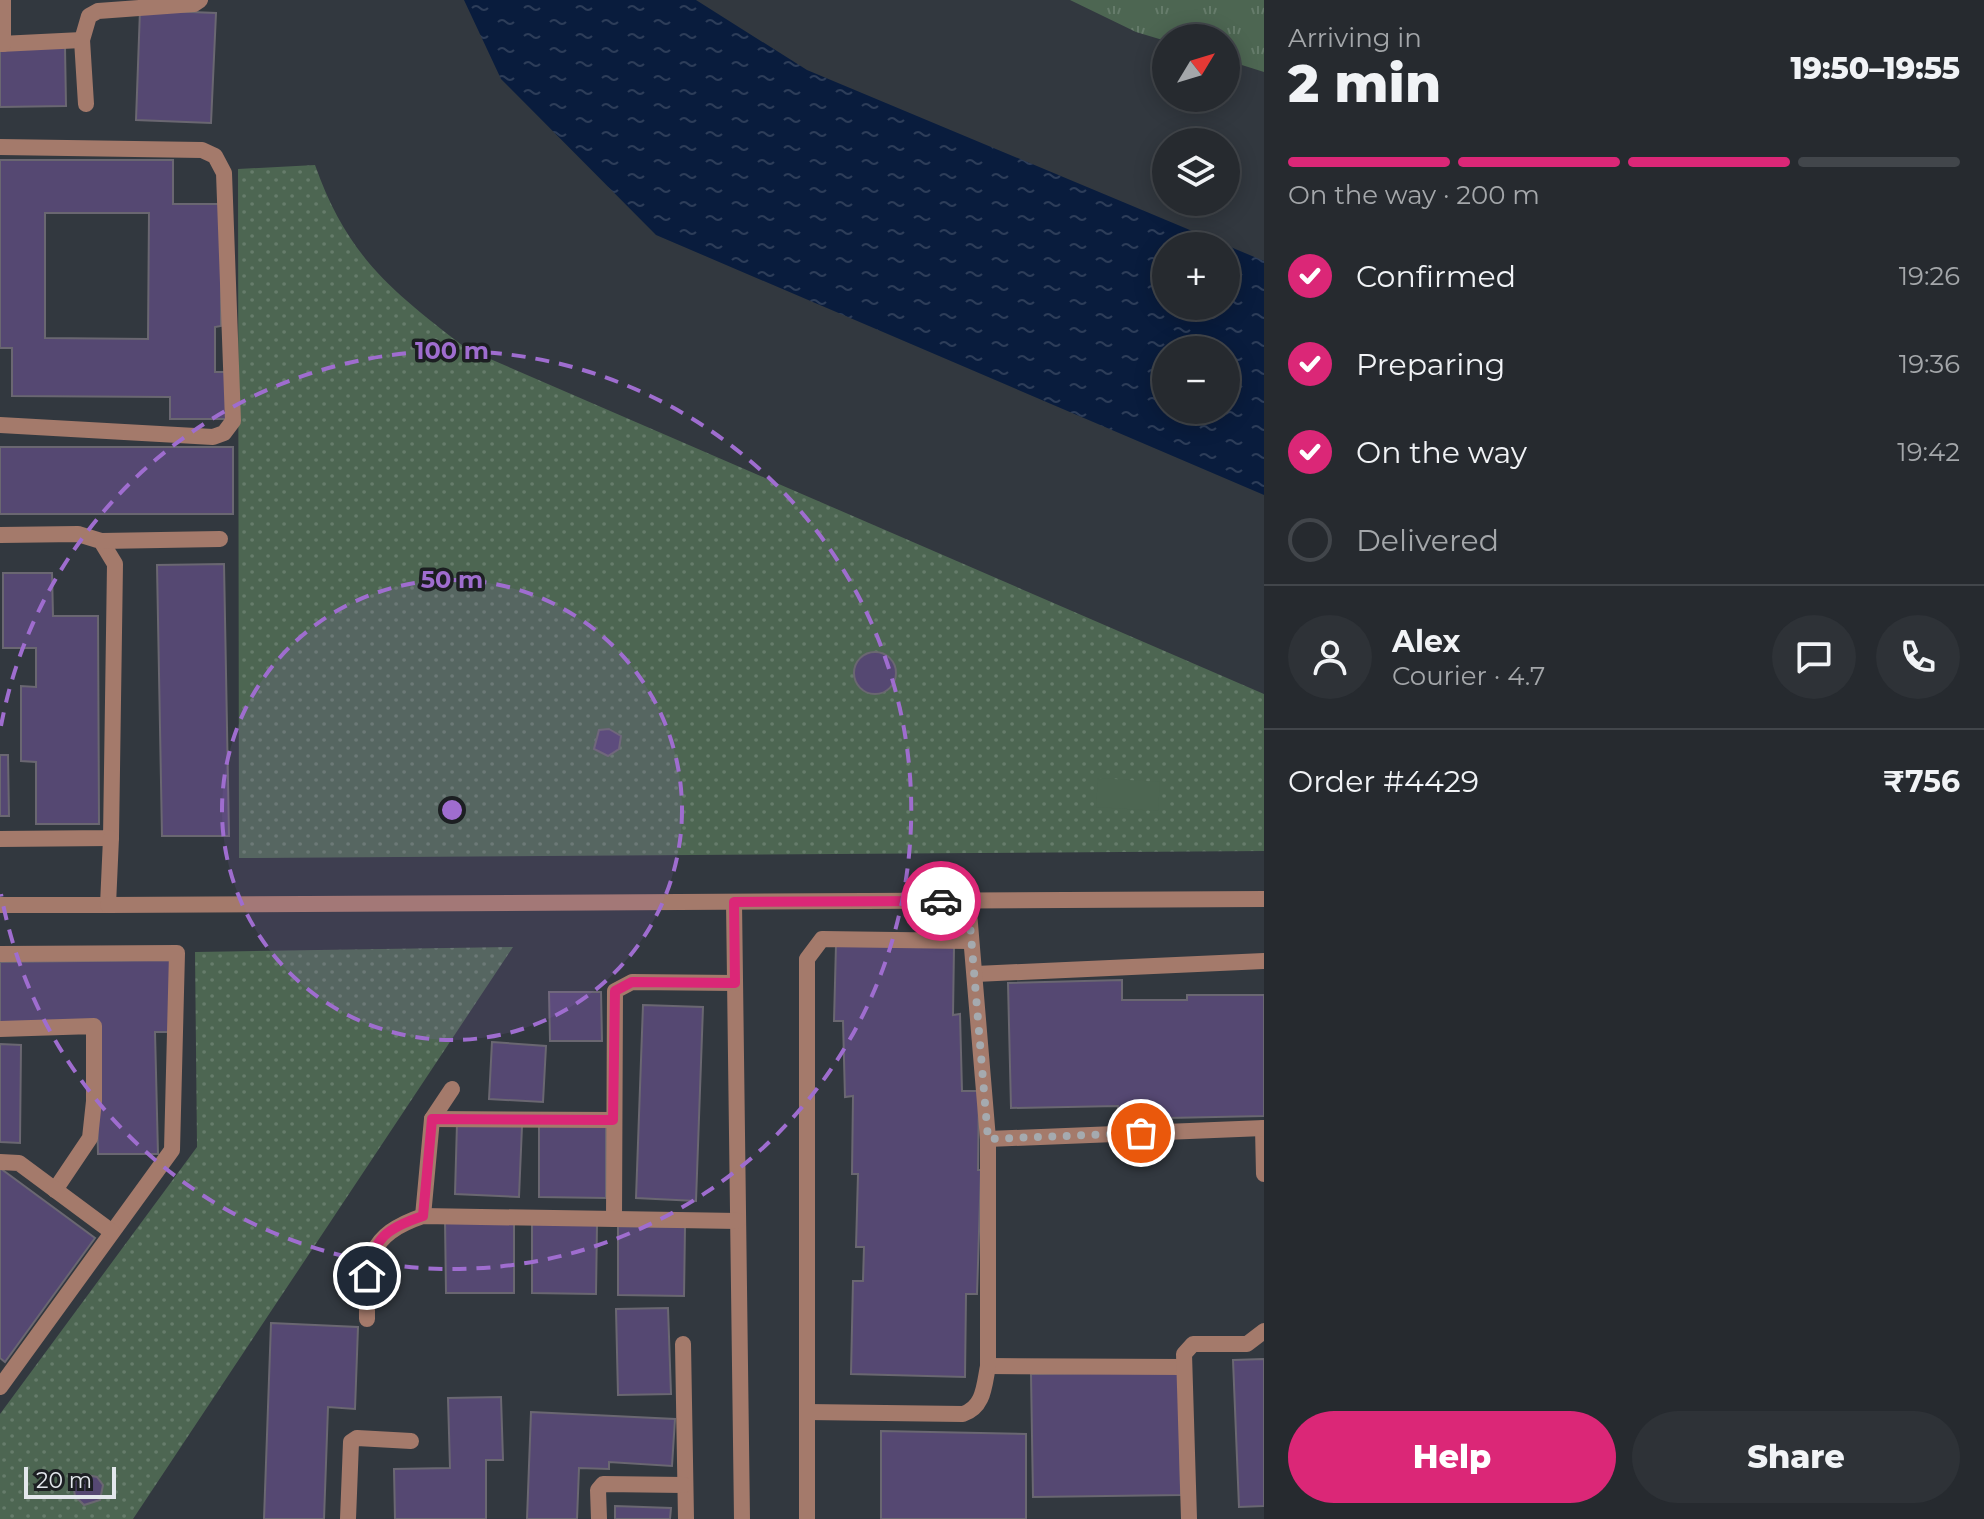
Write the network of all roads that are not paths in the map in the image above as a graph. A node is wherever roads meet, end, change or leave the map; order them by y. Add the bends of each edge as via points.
1 (3, 0) edge
2 (200, 0) edge
3 (82, 40) junction
4 (1, 44) edge
5 (86, 104) dead end
6 (0, 147) edge
7 (0, 425) edge
8 (0, 535) edge
9 (220, 539) dead end
10 (101, 541) junction
11 (111, 838) junction
12 (0, 839) edge
13 (1264, 899) edge
14 (968, 900) junction
15 (734, 902) junction
16 (0, 905) edge
17 (108, 905) junction
18 (969, 941) junction
19 (0, 954) edge
20 (1264, 961) edge
21 (976, 974) junction
22 (735, 983) junction
23 (0, 1029) edge
24 (452, 1089) dead end
25 (432, 1119) junction
26 (613, 1120) junction
27 (1264, 1128) edge
28 (988, 1139) junction
29 (0, 1162) edge
30 (1264, 1174) edge
31 (55, 1190) junction
32 (423, 1216) junction
33 (614, 1219) junction
34 (738, 1221) junction
35 (112, 1232) junction
36 (367, 1319) dead end
37 (1264, 1331) edge
38 (683, 1344) dead end
39 (988, 1366) junction
40 (1183, 1367) junction
41 (3, 1376) edge
42 (807, 1412) junction
43 (411, 1441) dead end
44 (684, 1485) junction
45 (348, 1519) edge
46 (599, 1519) edge
47 (686, 1519) edge
48 (742, 1519) edge
49 (807, 1519) edge
50 (1189, 1519) edge

1 - 4 street
2 - 3 street via 98,11 84,25
3 - 4 street
3 - 5 street
6 - 7 street via 202,150 215,156 224,173 233,421 213,437
8 - 10 street via 78,534
9 - 10 street
10 - 11 street via 115,564
11 - 12 street
11 - 17 street
13 - 14 street
14 - 15 street
14 - 18 street
15 - 17 street
15 - 22 street
16 - 17 street
18 - 21 street
18 - 42 street via 822,939 807,959
19 - 35 street via 177,953 172,1150
20 - 21 street
21 - 28 street
22 - 26 street via 632,982 615,991
22 - 34 street
23 - 31 street via 94,1026 90,1138
24 - 25 street
25 - 26 street
25 - 32 street
26 - 33 street
27 - 28 street
27 - 30 street
28 - 39 street
29 - 31 street via 19,1163
31 - 35 street
32 - 33 street
32 - 36 street via 400,1224 371,1252
33 - 34 street
34 - 48 street
35 - 41 street
37 - 40 street via 1247,1344 1193,1344 1184,1354
38 - 44 street
39 - 40 street
39 - 42 street via 980,1401 963,1414
40 - 50 street
42 - 49 street
43 - 45 street via 351,1442
44 - 46 street via 603,1484 598,1490
44 - 47 street

